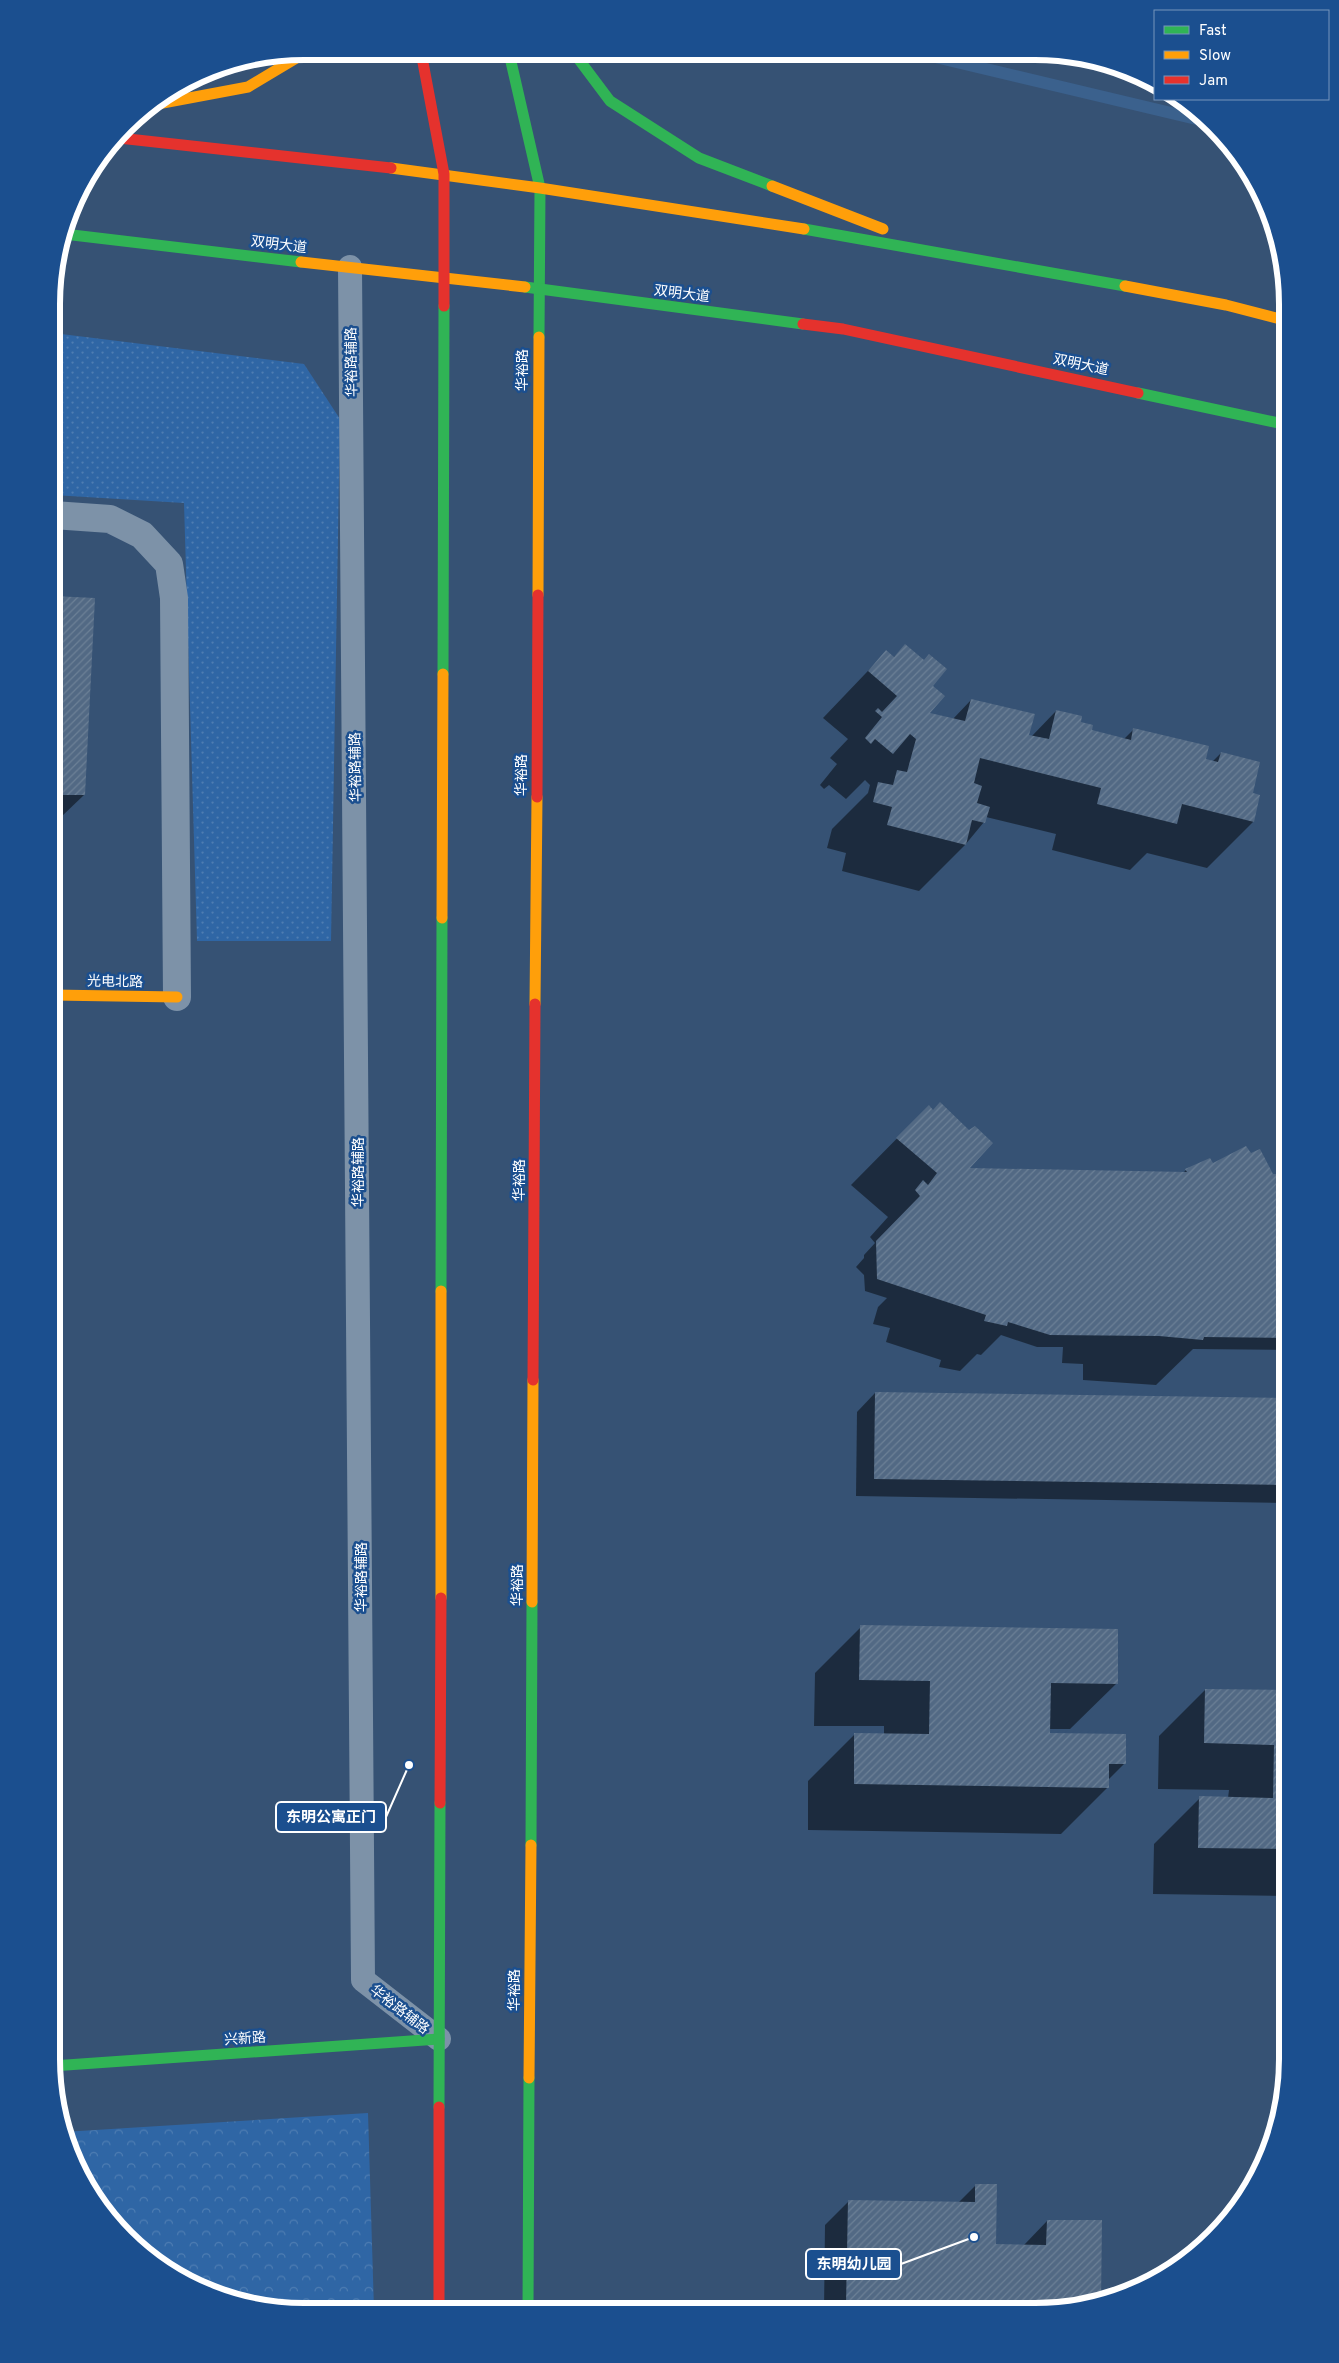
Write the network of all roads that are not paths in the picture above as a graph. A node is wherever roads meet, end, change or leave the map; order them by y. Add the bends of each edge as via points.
1 (423, 60) edge
2 (511, 60) edge
3 (579, 60) edge
4 (291, 61) edge
5 (166, 102) edge
6 (125, 139) edge
7 (444, 174) junction
8 (540, 188) junction
9 (70, 235) edge
10 (945, 253) junction
11 (350, 267) junction
12 (444, 278) junction
13 (538, 289) junction
14 (1279, 319) edge
15 (1279, 423) edge
16 (60, 516) edge
17 (60, 995) edge
18 (177, 996) joint
19 (439, 2040) junction
20 (60, 2065) edge
21 (439, 2303) edge
22 (528, 2303) edge

1 - 7 main road
2 - 8 main road, 华裕路
3 - 10 main road via 610,101 699,158
4 - 5 main road via 248,86
6 - 7 main road
7 - 8 main road
7 - 12 main road
8 - 10 main road
8 - 13 main road, 华裕路
9 - 11 main road, 双明大道
10 - 14 main road via 1226,305
11 - 12 main road, 双明大道
11 - 19 lane, 华裕路辅路 via 363,1980
12 - 13 main road, 双明大道
12 - 19 main road
13 - 15 main road, 双明大道 via 843,329
13 - 22 main road, 华裕路
16 - 18 street via 110,520 142,535 169,564 174,598
17 - 18 main road, 光电北路
19 - 20 main road, 兴新路
19 - 21 main road

